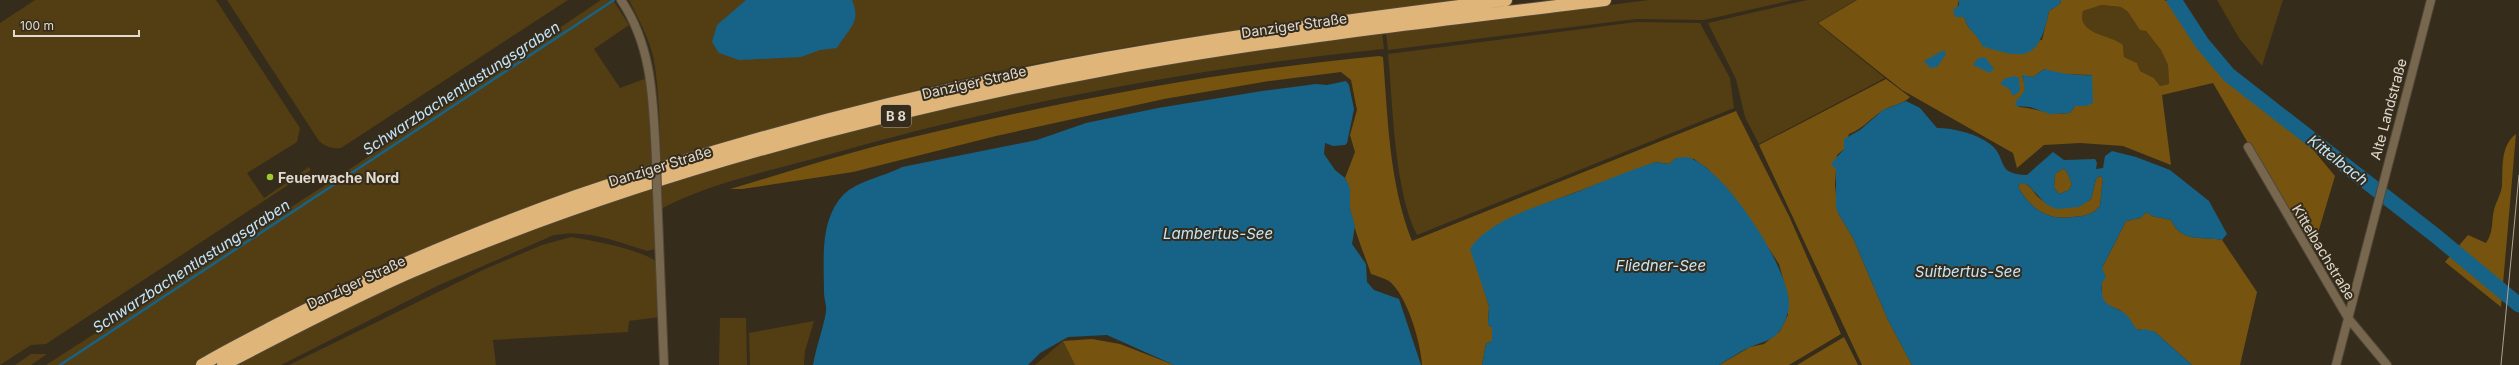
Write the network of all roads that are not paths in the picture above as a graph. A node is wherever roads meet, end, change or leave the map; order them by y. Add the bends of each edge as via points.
1 (621, 0) edge
2 (1506, 0) edge
3 (1605, 0) edge
4 (2431, 0) edge
5 (2248, 147) dead end
6 (2348, 318) junction
7 (202, 365) edge
8 (223, 365) edge
9 (664, 365) edge
10 (2336, 365) edge
11 (2387, 365) edge

1 - 9 street, bridge via 630,13 647,55 651,80
2 - 7 highway, Danziger Straße / B 8 via 1219,38 1111,57 988,82 827,120 682,162 503,222 399,265
3 - 8 highway, Danziger Straße / B 8 via 1291,41 1106,69 990,93 836,130 683,173 508,234 409,273
4 - 6 street, Alte Landstraße
5 - 6 street, Kittelbachstraße
6 - 10 street, Alte Landstraße
6 - 11 street, Kittelbachstraße

